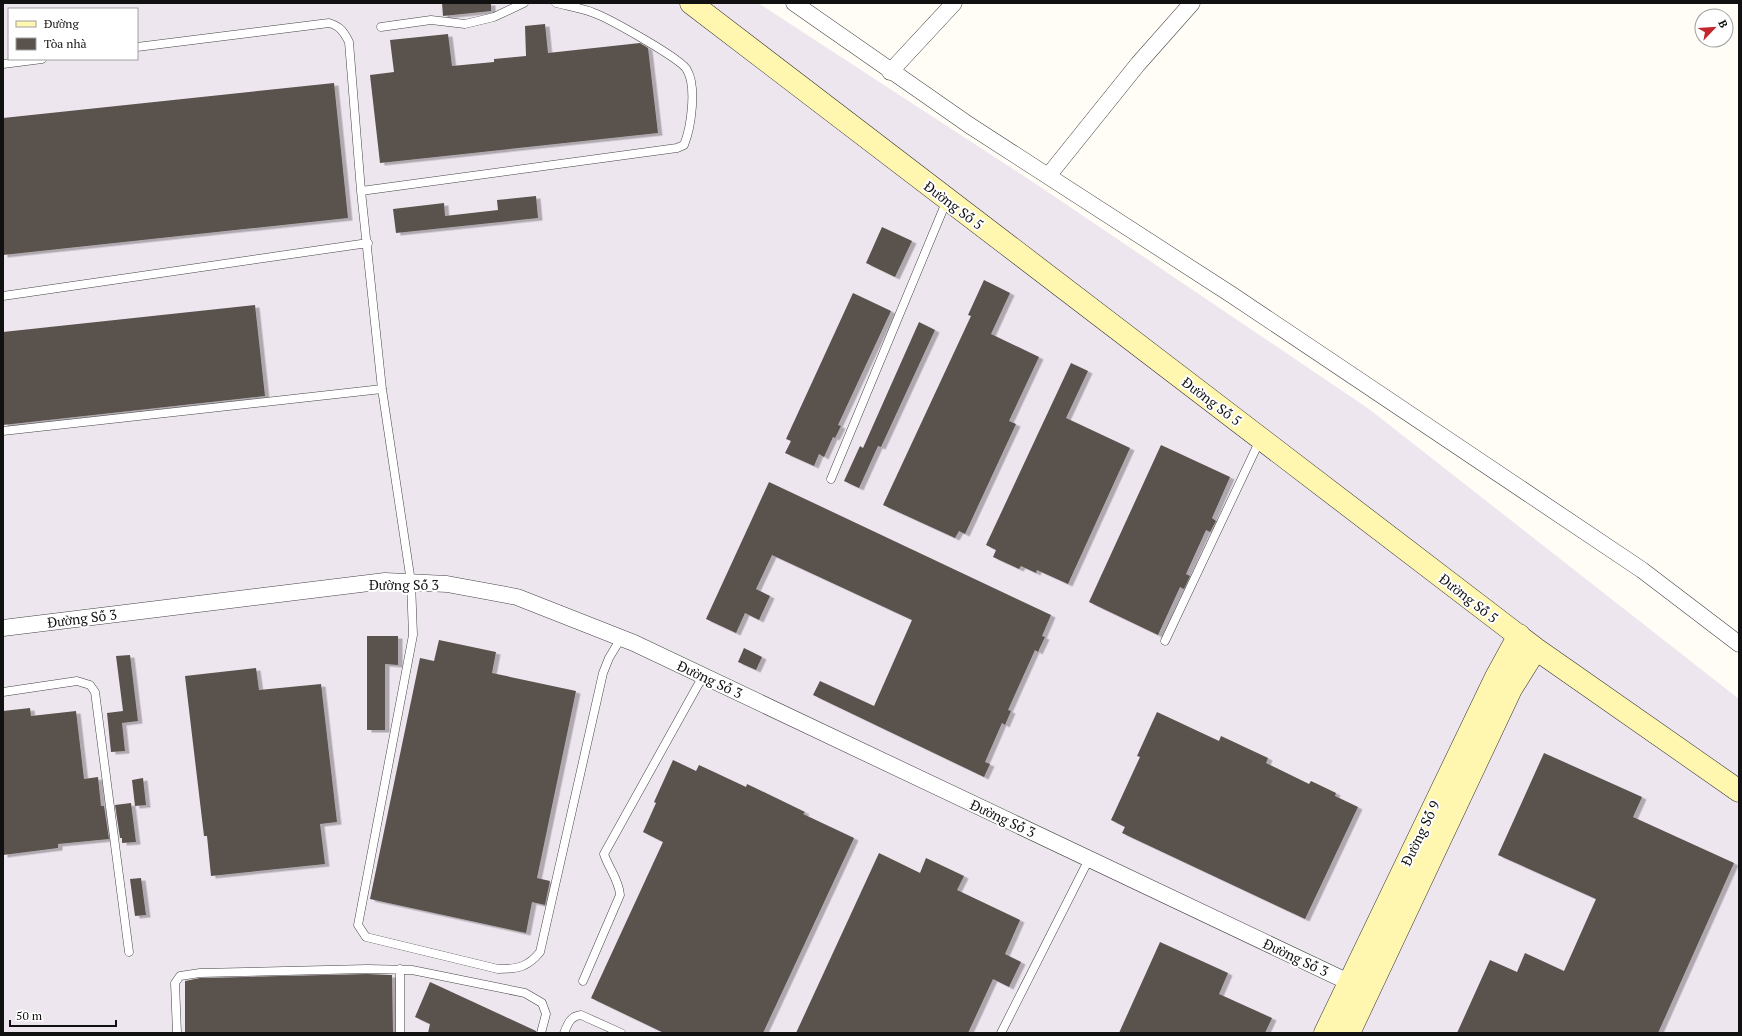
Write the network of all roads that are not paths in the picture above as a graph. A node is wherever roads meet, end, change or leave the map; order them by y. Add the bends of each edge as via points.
1 (524, 3) edge
2 (556, 3) edge
3 (691, 3) edge
4 (794, 3) edge
5 (954, 3) edge
6 (1192, 3) edge
7 (381, 26) dead end
8 (138, 47) edge
9 (34, 60) edge
10 (3, 64) edge
11 (890, 72) junction
12 (1048, 176) junction
13 (361, 191) junction
14 (947, 200) junction
15 (368, 243) junction
16 (3, 296) edge
17 (382, 389) junction
18 (3, 431) edge
19 (1261, 438) junction
20 (831, 479) dead end
21 (411, 582) junction
22 (3, 628) edge
23 (1519, 636) junction
24 (622, 638) junction
25 (1165, 641) dead end
26 (1738, 641) edge
27 (1536, 649) junction
28 (703, 676) junction
29 (3, 692) edge
30 (1739, 791) edge
31 (1089, 859) junction
32 (129, 952) dead end
33 (400, 969) junction
34 (583, 981) dead end
35 (1348, 982) junction
36 (1368, 992) junction
37 (177, 1033) edge
38 (400, 1033) edge
39 (541, 1033) edge
40 (564, 1033) edge
41 (621, 1033) edge
42 (1001, 1033) edge
43 (1325, 1033) edge
44 (1349, 1033) edge

1 - 7 lane via 494,17 465,24 431,20
2 - 13 lane via 595,13 671,55 687,70 692,85 692,104 684,145
3 - 14 street, Đường Số 5
4 - 11 street
5 - 11 street
6 - 12 street via 1138,64
8 - 13 lane via 330,23 338,26 348,42
9 - 10 lane
11 - 12 street
12 - 26 street via 1232,295 1636,565
13 - 15 lane
14 - 19 street, Đường Số 5
14 - 20 lane
15 - 16 lane
15 - 17 lane
17 - 18 lane
17 - 21 lane
19 - 23 street, Đường Số 5
19 - 25 lane
21 - 22 street, Đường Số 3 via 385,581
21 - 24 street, Đường Số 3 via 447,584 517,597
21 - 24 lane via 413,635 358,925 366,937 498,969 511,969 533,961 540,952 603,673
23 - 27 street, Đường Số 5
23 - 35 street, Đường Số 9 via 1496,677
24 - 28 street, Đường Số 3
27 - 30 street, Đường Số 5
27 - 36 street, Đường Số 9 via 1511,689
28 - 31 street, Đường Số 3
28 - 34 lane via 604,854 619,885 620,895
29 - 32 lane via 77,681 90,684 95,692
31 - 35 street, Đường Số 3
31 - 42 lane
33 - 37 lane via 200,973 180,976 175,983
33 - 38 lane
33 - 39 lane via 525,993 542,1003 546,1014
35 - 36 street, Đường Số 3
35 - 43 street, Đường Số 9
36 - 44 street, Đường Số 9
40 - 41 lane via 571,1019 575,1015 581,1015

